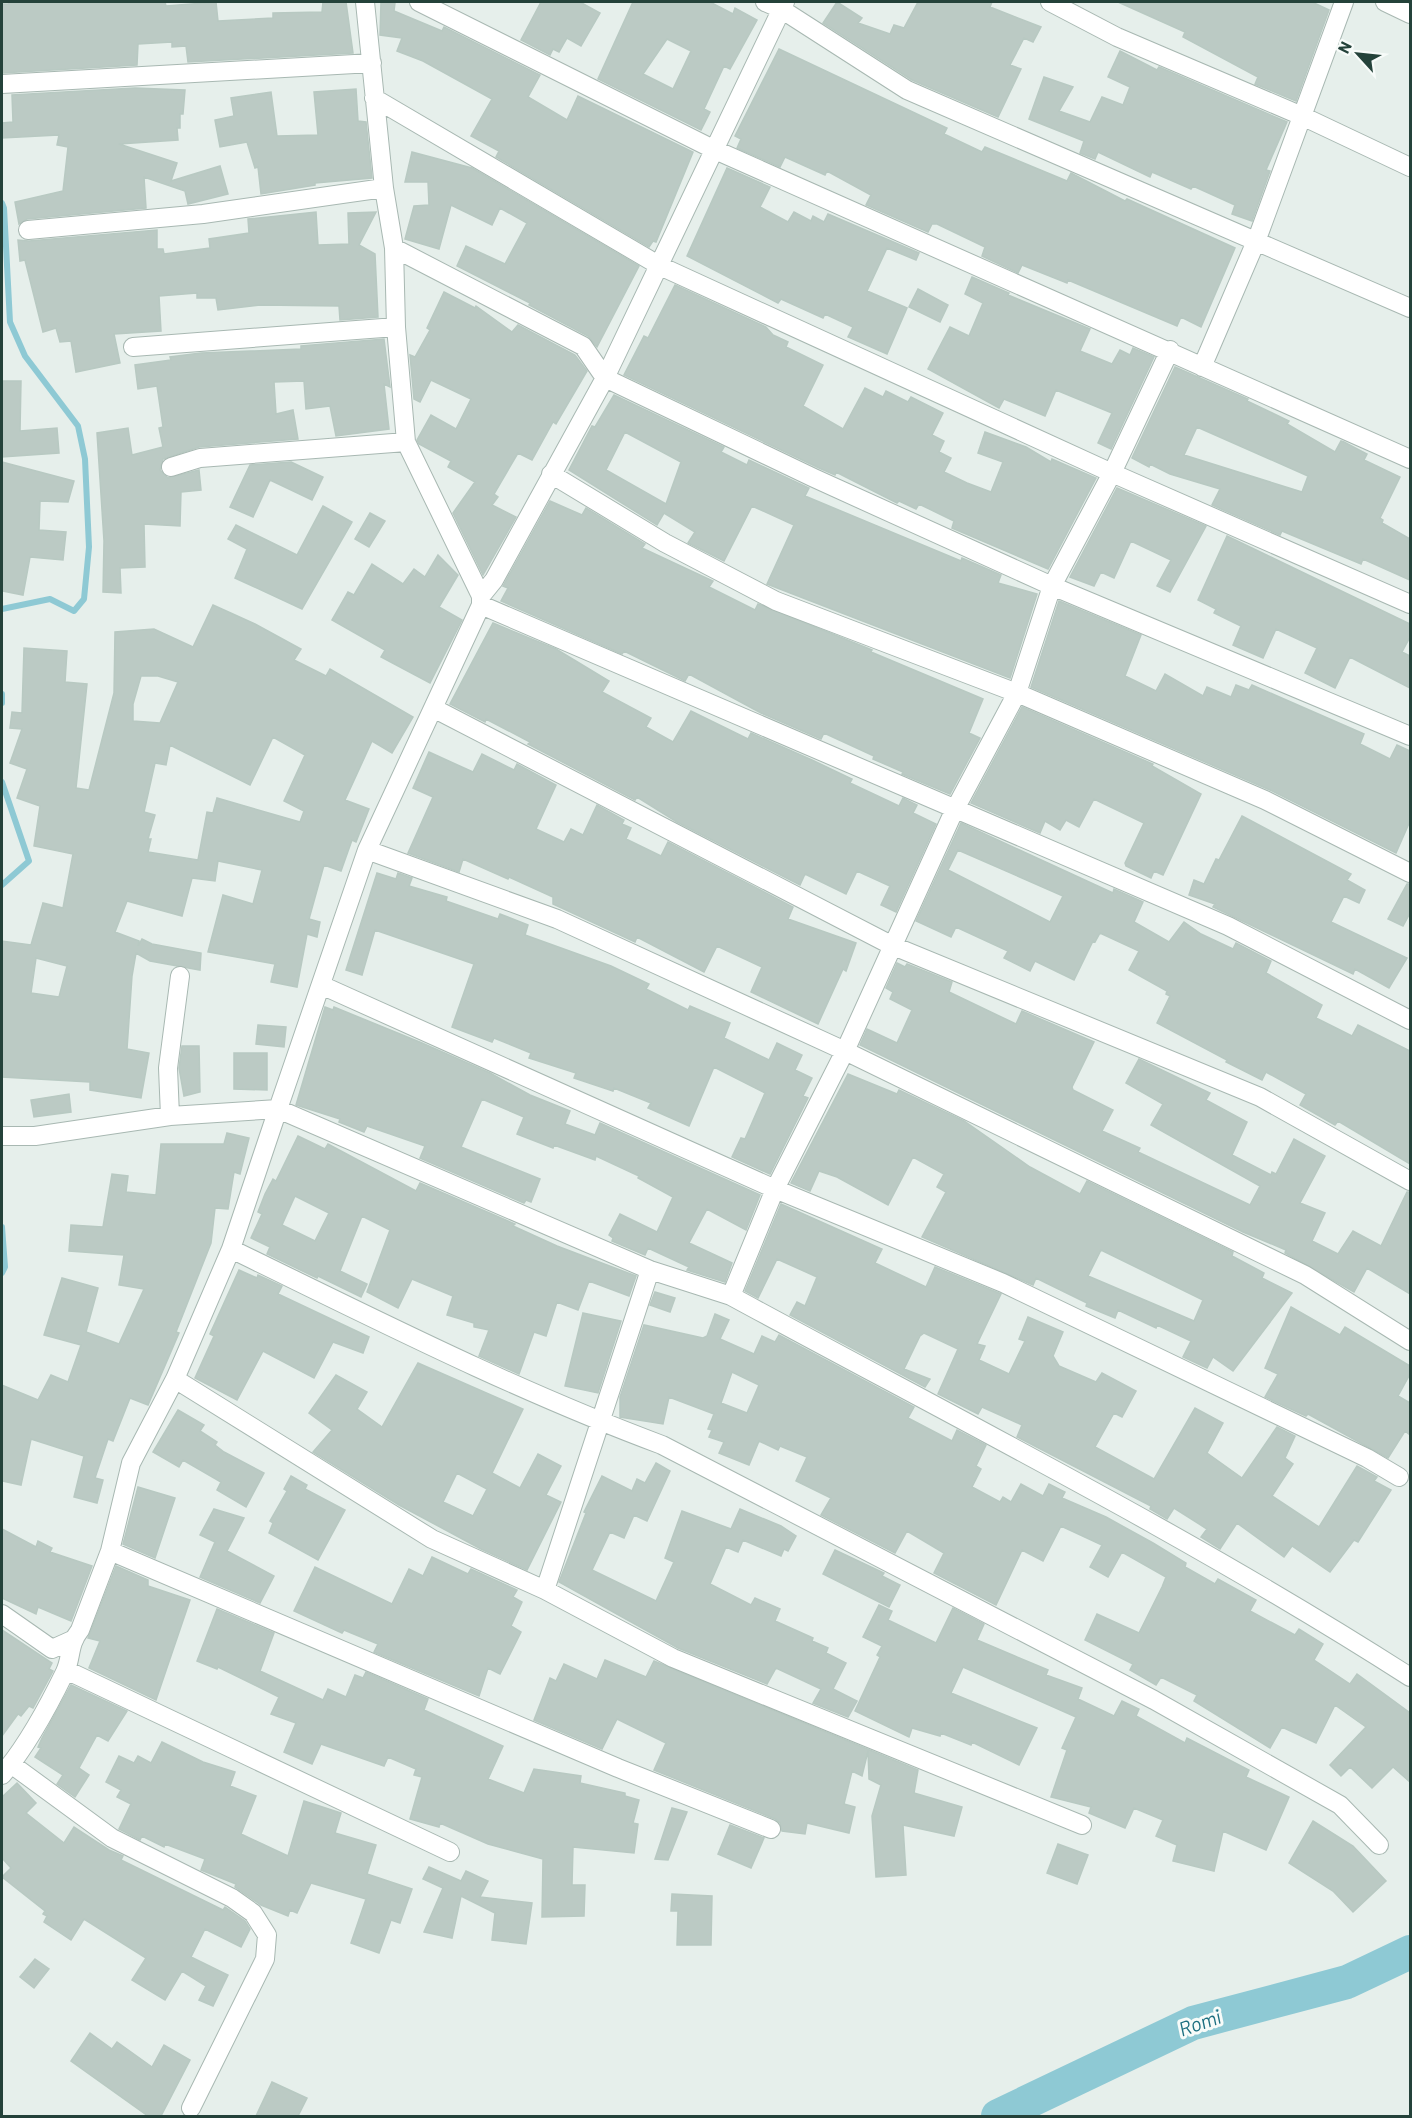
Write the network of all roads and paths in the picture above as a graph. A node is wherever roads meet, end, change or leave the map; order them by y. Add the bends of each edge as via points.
1 (365, 2) edge
2 (418, 2) edge
3 (1050, 2) edge
4 (1344, 2) edge
5 (1385, 2) edge
6 (777, 4) edge
7 (1410, 14) edge
8 (372, 63) junction
9 (2, 84) edge
10 (374, 98) junction
11 (1302, 116) junction
12 (713, 149) junction
13 (1410, 167) edge
14 (384, 188) junction
15 (28, 230) dead end
16 (1257, 239) junction
17 (394, 248) junction
18 (660, 266) junction
19 (1410, 308) edge
20 (396, 327) junction
21 (133, 347) dead end
22 (1170, 350) junction
23 (1202, 367) junction
24 (604, 378) junction
25 (406, 442) junction
26 (1410, 459) edge
27 (171, 467) dead end
28 (1112, 473) junction
29 (551, 474) junction
30 (1052, 586) junction
31 (481, 600) junction
32 (1410, 604) edge
33 (1017, 693) junction
34 (435, 709) junction
35 (1410, 736) edge
36 (954, 811) junction
37 (367, 850) junction
38 (1410, 873) edge
39 (891, 945) junction
40 (180, 976) dead end
41 (321, 986) junction
42 (1410, 1020) edge
43 (845, 1051) junction
44 (278, 1109) junction
45 (170, 1116) junction
46 (2, 1136) edge
47 (1410, 1181) edge
48 (775, 1189) junction
49 (231, 1249) junction
50 (650, 1270) junction
51 (731, 1296) junction
52 (1410, 1341) edge
53 (175, 1379) junction
54 (600, 1421) junction
55 (1399, 1477) dead end
56 (110, 1551) junction
57 (545, 1590) junction
58 (2, 1614) edge
59 (72, 1640) junction
60 (66, 1670) junction
61 (1410, 1677) edge
62 (6, 1770) edge
63 (1082, 1825) dead end
64 (771, 1829) dead end
65 (1379, 1845) dead end
66 (450, 1852) dead end
67 (191, 2108) dead end

1 - 8 street
2 - 12 street
3 - 11 street via 1117,37
4 - 11 street
5 - 7 street
6 - 12 street
6 - 16 street via 907,90
8 - 9 street
8 - 10 street
10 - 14 street
10 - 18 street
11 - 13 street
11 - 16 street
12 - 18 street
12 - 22 street
14 - 15 street via 203,213
14 - 17 street
16 - 19 street
16 - 23 street
17 - 20 street
17 - 24 street via 583,346
18 - 24 street
18 - 28 street
20 - 21 street
20 - 25 street
22 - 23 street
22 - 28 street
23 - 26 street
24 - 29 street
24 - 30 street
25 - 27 street via 200,458
25 - 31 street
28 - 30 street
28 - 32 street
29 - 31 street
29 - 33 street via 665,543 776,601
30 - 33 street
30 - 35 street
31 - 34 street
31 - 36 street
33 - 36 street
33 - 38 street via 1265,800
34 - 37 street
34 - 39 street
36 - 39 street
36 - 42 street via 1228,926
37 - 41 street
37 - 43 street via 557,919
39 - 43 street
39 - 47 street via 1260,1097
40 - 45 street via 168,1068
41 - 44 street
41 - 48 street
43 - 48 street
43 - 52 street via 1305,1275
44 - 45 street
44 - 49 street
44 - 50 street
45 - 46 street via 35,1136
48 - 51 street
48 - 55 street via 1003,1283
49 - 53 street
49 - 54 street via 418,1340
50 - 51 street
50 - 54 street
51 - 61 street via 1216,1559 1305,1609
53 - 56 street via 131,1463
53 - 57 street via 432,1539
54 - 57 street
54 - 65 street via 662,1445 1154,1700 1340,1805
56 - 59 street via 80,1629
56 - 64 street via 618,1768
57 - 63 street via 673,1658
58 - 59 street via 52,1649
59 - 60 street
60 - 62 street
60 - 66 street
62 - 67 street via 112,1838 232,1898 253,1913 267,1935 265,1959

